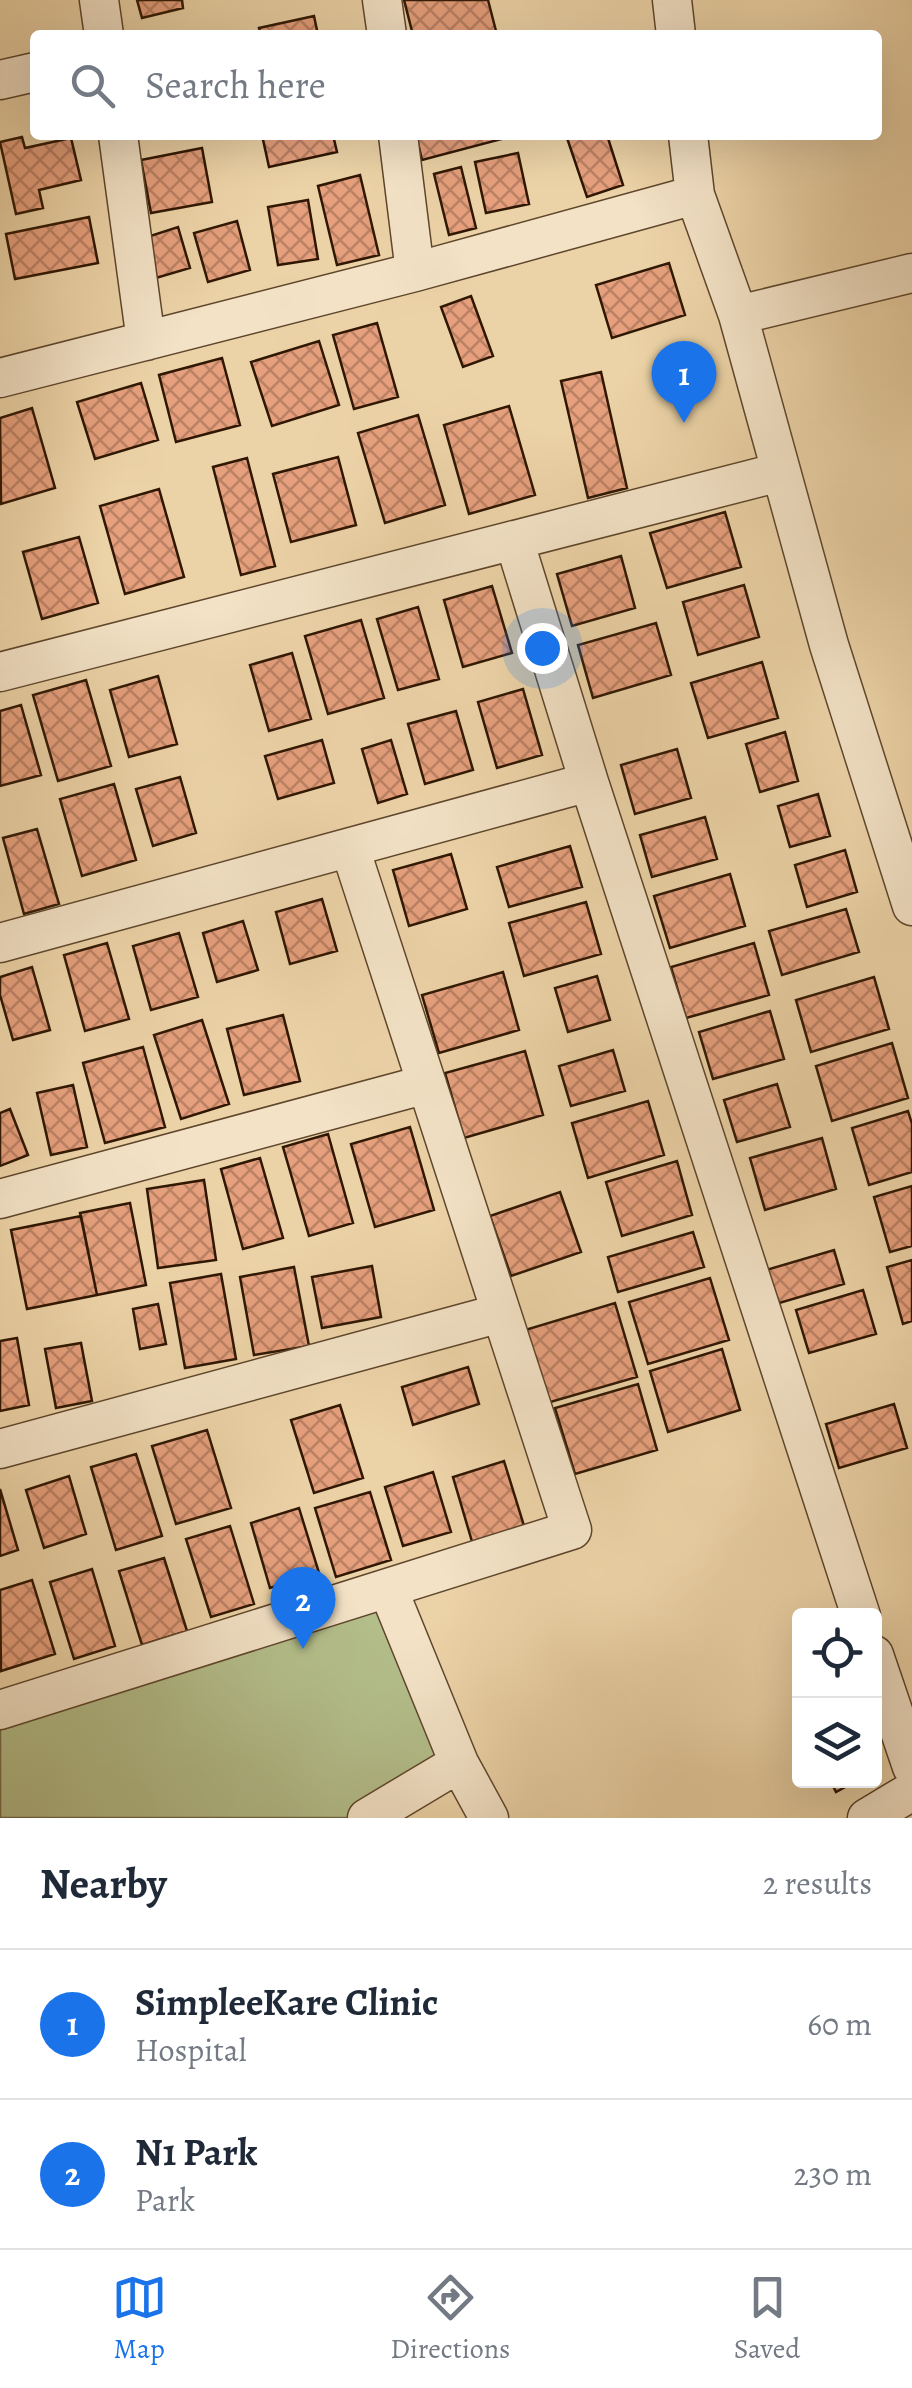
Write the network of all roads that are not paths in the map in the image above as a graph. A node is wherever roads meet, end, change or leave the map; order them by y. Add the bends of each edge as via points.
1 (99, 0) edge
2 (382, 0) edge
3 (672, 0) edge
4 (103, 30) edge
5 (385, 30) edge
6 (675, 30) edge
7 (30, 73) edge
8 (0, 80) edge
9 (119, 140) edge
10 (399, 140) edge
11 (689, 140) edge
12 (695, 195) junction
13 (414, 272) junction
14 (912, 273) edge
15 (738, 315) junction
16 (146, 341) junction
17 (0, 378) edge
18 (780, 472) junction
19 (514, 540) junction
20 (0, 672) edge
21 (589, 782) junction
22 (350, 848) junction
23 (912, 906) edge
24 (0, 943) edge
25 (427, 1084) junction
26 (0, 1198) edge
27 (501, 1313) junction
28 (0, 1450) edge
29 (388, 1589) junction
30 (858, 1608) edge
31 (882, 1680) edge
32 (0, 1710) edge
33 (459, 1763) junction
34 (912, 1768) edge
35 (912, 1792) edge
36 (367, 1818) edge
37 (489, 1818) edge
38 (867, 1818) edge

1 - 4 street
2 - 5 street
3 - 6 street
7 - 8 street
9 - 16 street
10 - 13 street
11 - 12 street
12 - 13 street
12 - 15 street
13 - 16 street
14 - 15 street
15 - 18 street
16 - 17 street
18 - 19 street
18 - 23 street
19 - 20 street
19 - 21 street
21 - 22 street
21 - 30 street
22 - 24 street
22 - 25 street
25 - 26 street
25 - 27 street
27 - 28 street
27 - 29 street via 572,1530
29 - 32 street
29 - 33 street
31 - 34 street
33 - 36 street
33 - 37 street
35 - 38 street

